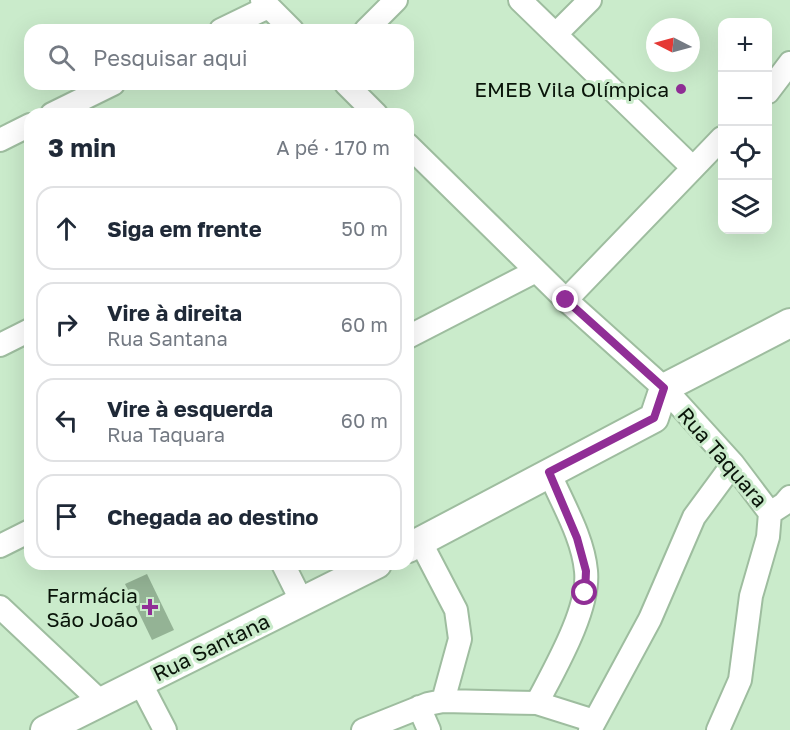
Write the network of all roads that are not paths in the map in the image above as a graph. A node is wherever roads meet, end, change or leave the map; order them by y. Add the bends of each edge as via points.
1 (396, 0) edge
2 (520, 0) edge
3 (590, 0) edge
4 (265, 3) edge
5 (231, 24) edge
6 (286, 24) edge
7 (372, 24) edge
8 (556, 34) junction
9 (790, 63) edge
10 (772, 87) edge
11 (101, 90) edge
12 (352, 90) edge
13 (66, 108) edge
14 (370, 108) edge
15 (24, 128) edge
16 (0, 140) edge
17 (718, 143) edge
18 (414, 152) edge
19 (692, 167) junction
20 (536, 271) junction
21 (566, 300) junction
22 (790, 323) edge
23 (24, 333) edge
24 (414, 334) edge
25 (0, 345) edge
26 (664, 388) junction
27 (732, 464) junction
28 (549, 472) junction
29 (790, 497) edge
30 (770, 513) junction
31 (24, 534) edge
32 (414, 544) edge
33 (0, 546) edge
34 (286, 570) edge
35 (365, 570) edge
36 (302, 602) junction
37 (0, 607) edge
38 (140, 682) junction
39 (444, 701) junction
40 (101, 702) junction
41 (537, 704) junction
42 (420, 707) junction
43 (592, 726) edge
44 (45, 730) edge
45 (165, 730) edge
46 (363, 730) edge
47 (429, 730) edge
48 (718, 730) edge

1 - 7 street
2 - 8 street
3 - 8 street
4 - 5 street
4 - 6 street
8 - 19 street
9 - 10 street
11 - 13 street
12 - 14 street
15 - 16 street
17 - 19 street
18 - 20 street, Rua Taquara
19 - 21 street
20 - 21 street, Rua Taquara
20 - 24 street
21 - 26 street, Rua Taquara
22 - 26 main road
23 - 25 street
26 - 27 street, Rua Taquara
26 - 28 main road via 654,418
27 - 30 street, Rua Taquara
27 - 43 street via 694,518 650,619
28 - 32 main road
28 - 41 street via 577,538 586,571 585,593
29 - 30 street
30 - 48 street, Rua Taquara via 768,537 751,596 740,680
31 - 33 street
32 - 39 street via 456,610 460,639
34 - 36 street
35 - 36 main road, Rua Santana
36 - 38 main road, Rua Santana
37 - 40 street
38 - 40 main road, Rua Santana
38 - 45 street
39 - 41 street
39 - 42 street
40 - 44 main road, Rua Santana
41 - 43 street
42 - 46 street
42 - 47 street

